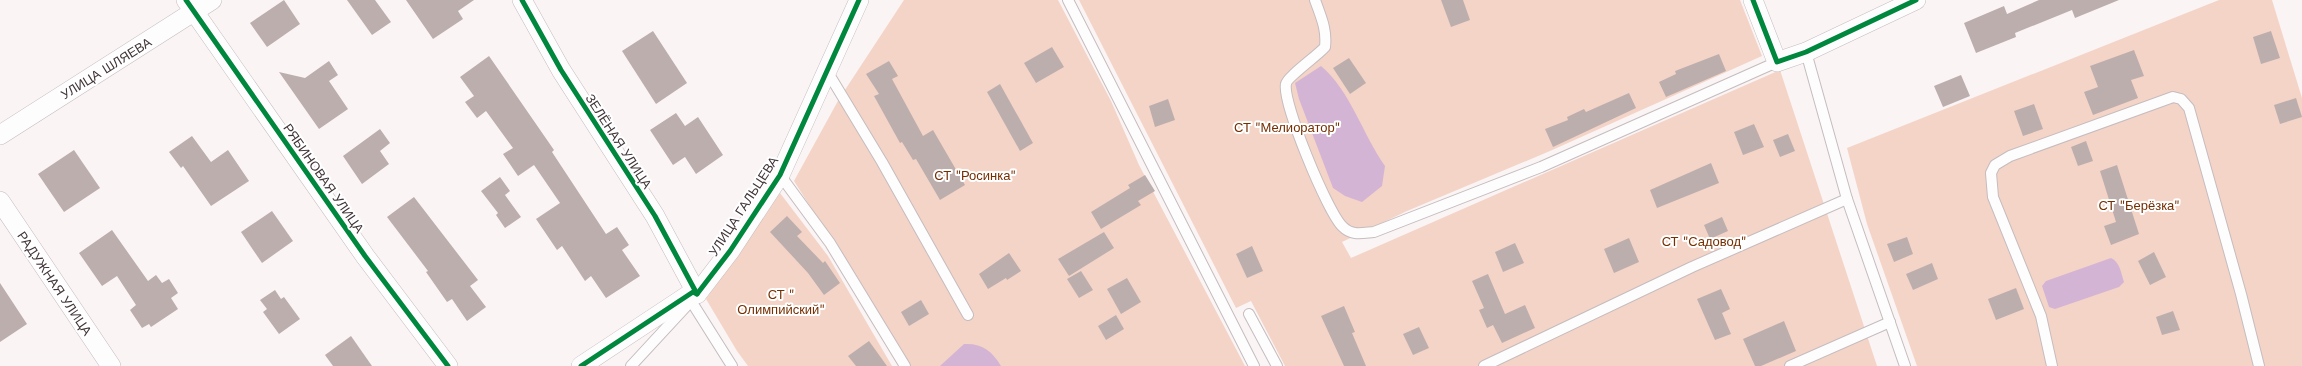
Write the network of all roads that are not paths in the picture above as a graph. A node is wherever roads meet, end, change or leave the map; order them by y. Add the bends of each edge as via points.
1 (212, 0) edge
2 (522, 0) edge
3 (859, 0) edge
4 (1068, 0) edge
5 (1315, 0) edge
6 (1753, 0) edge
7 (1916, 0) edge
8 (190, 6) edge
9 (1806, 52) junction
10 (1778, 62) junction
11 (827, 71) junction
12 (0, 135) edge
13 (780, 175) junction
14 (1847, 199) junction
15 (0, 201) edge
16 (694, 298) junction
17 (1249, 314) dead end
18 (968, 315) dead end
19 (1890, 322) junction
20 (111, 366) edge
21 (448, 366) edge
22 (581, 366) edge
23 (631, 366) edge
24 (732, 366) edge
25 (905, 366) edge
26 (1254, 366) edge
27 (1277, 366) edge
28 (1484, 366) edge
29 (1790, 366) edge
30 (1905, 366) edge
31 (2052, 366) edge
32 (2258, 366) edge

1 - 8 street, УЛИЦА ШЛЯЕВА
2 - 16 street, ЗЕЛЁНАЯ УЛИЦА via 561,70 655,216
3 - 11 street, УЛИЦА ГАЛЬЦЕВА
4 - 26 lane
5 - 10 lane via 1324,24 1325,47 1305,66 1289,76 1286,94 1306,152 1330,208 1342,227 1353,234 1374,232 1541,167
6 - 10 street
7 - 9 street
8 - 12 street, УЛИЦА ШЛЯЕВА
8 - 21 street, РЯБИНОВАЯ УЛИЦА via 365,256
9 - 10 street
9 - 14 lane
11 - 13 street, УЛИЦА ГАЛЬЦЕВА
11 - 18 lane via 882,162
13 - 16 street, УЛИЦА ГАЛЬЦЕВА via 730,251
13 - 25 lane via 830,243
14 - 19 lane
14 - 28 lane via 1692,268
15 - 20 street, РАДУЖНАЯ УЛИЦА
16 - 22 street via 693,292
16 - 23 lane
16 - 24 lane
17 - 27 lane
19 - 29 lane
19 - 30 lane
31 - 32 lane via 2041,316 1993,197 1991,174 1995,165 2010,156 2173,97 2181,99 2189,108 2242,294

